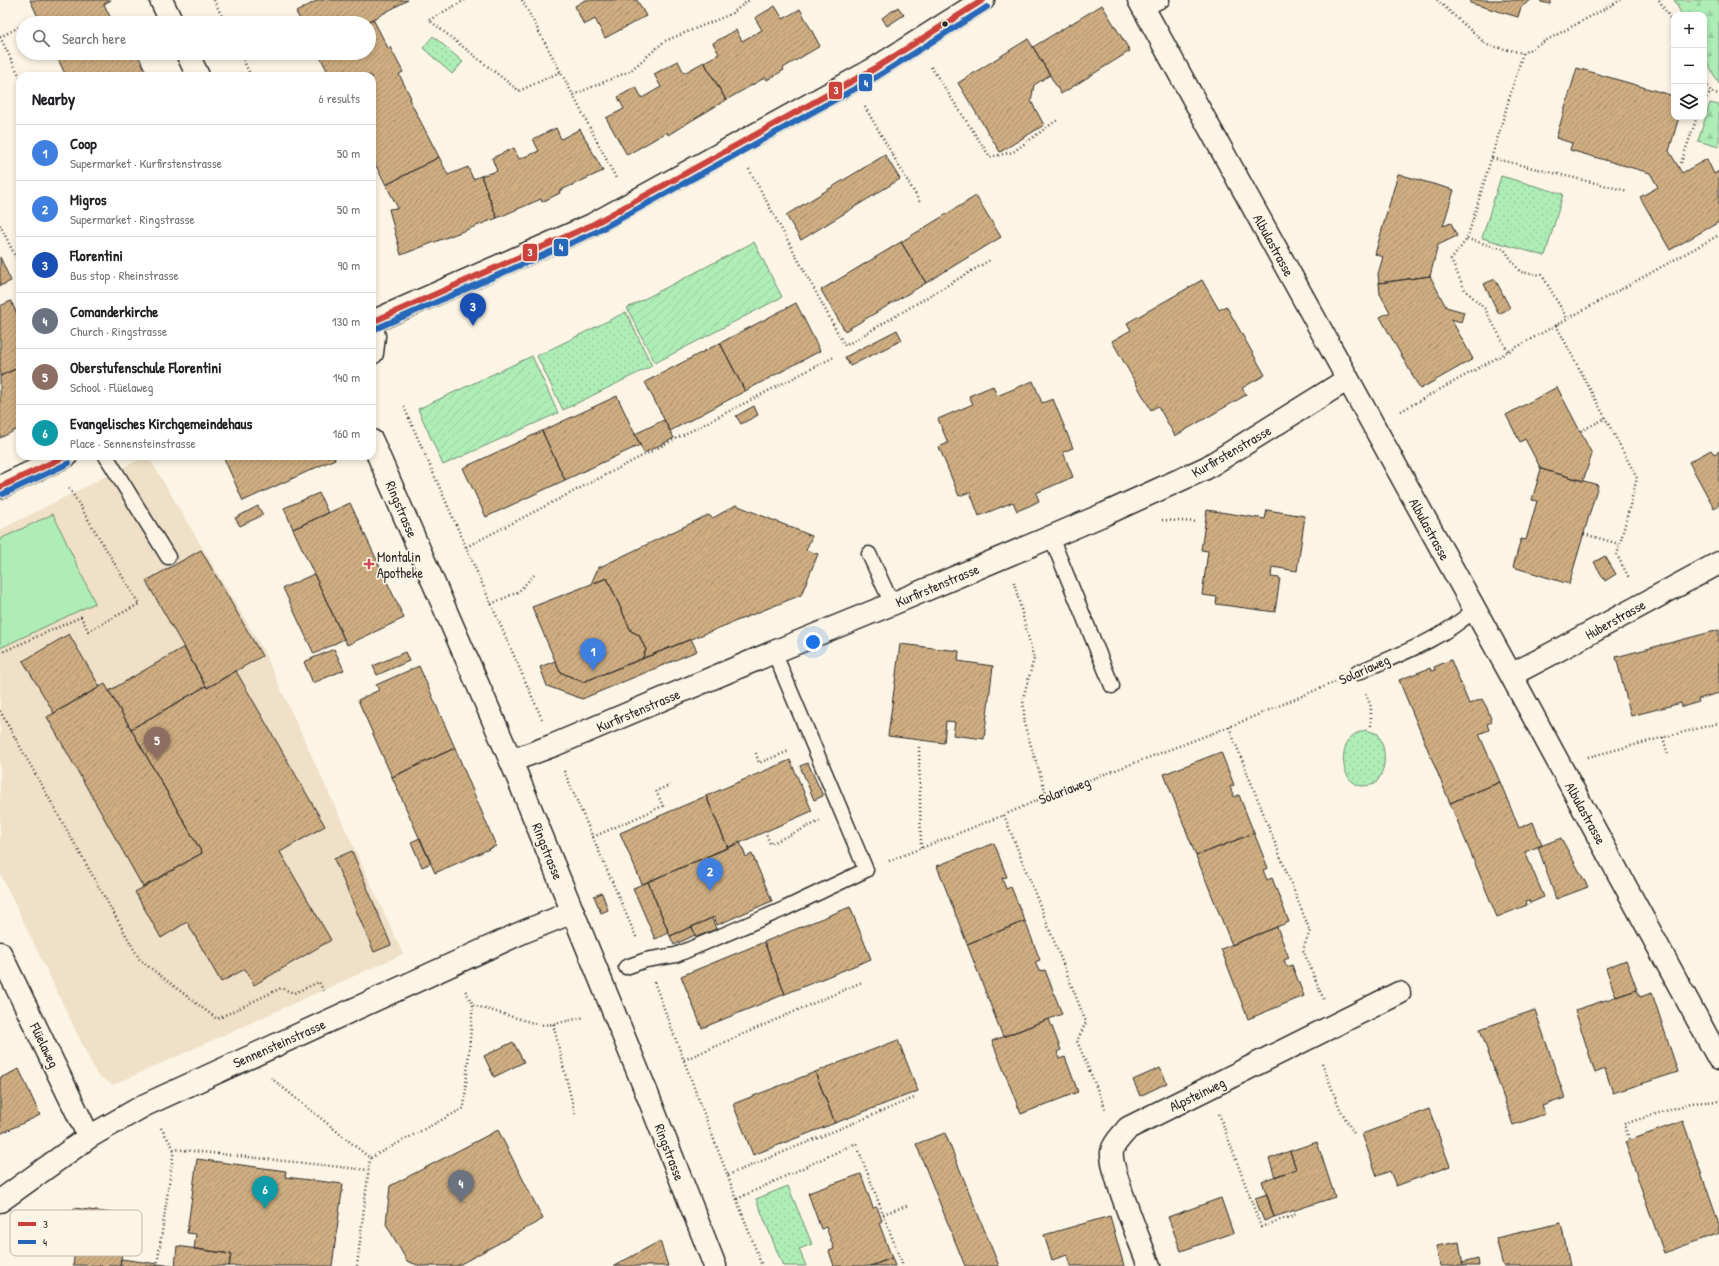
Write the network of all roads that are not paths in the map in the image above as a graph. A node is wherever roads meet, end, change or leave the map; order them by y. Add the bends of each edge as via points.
1 (161, 0) edge
2 (983, 0) edge
3 (1148, 3) edge
4 (169, 16) edge
5 (190, 60) edge
6 (196, 72) edge
7 (376, 320) edge
8 (1348, 379) junction
9 (376, 449) edge
10 (58, 460) edge
11 (108, 460) edge
12 (0, 487) edge
13 (1051, 537) junction
14 (870, 554) dead end
15 (168, 557) dead end
16 (1719, 563) edge
17 (892, 604) junction
18 (1474, 610) junction
19 (774, 652) junction
20 (1357, 673) road end
21 (1511, 675) junction
22 (1112, 686) dead end
23 (511, 761) junction
24 (573, 912) junction
25 (1, 959) edge
26 (626, 967) dead end
27 (1399, 993) dead end
28 (1719, 1059) edge
29 (89, 1137) junction
30 (0, 1201) edge
31 (715, 1266) edge
32 (1149, 1266) edge

1 - 4 street
2 - 7 street via 874,70 592,225
3 - 8 street, Albulastrasse
5 - 6 street
8 - 13 street, Kurfirstenstrasse via 1206,468
8 - 18 street, Albulastrasse
9 - 23 street, Ringstrasse
10 - 12 street
11 - 15 lane
13 - 17 street, Kurfirstenstrasse
13 - 22 lane
14 - 17 lane
16 - 21 street, Huberstrasse
17 - 19 street, Kurfirstenstrasse
18 - 20 lane, Solariaweg via 1439,635
18 - 21 street, Albulastrasse
19 - 23 street, Kurfirstenstrasse
19 - 26 lane via 866,870 676,955 646,960
21 - 28 street, Albulastrasse
23 - 24 street, Ringstrasse
24 - 29 street, Sennensteinstrasse via 523,932 246,1058 145,1105
24 - 31 street, Ringstrasse
25 - 29 street, Flüelaweg
27 - 32 street, Alpsteinweg via 1128,1128 1112,1152 1116,1176
29 - 30 street, Sennensteinstrasse

